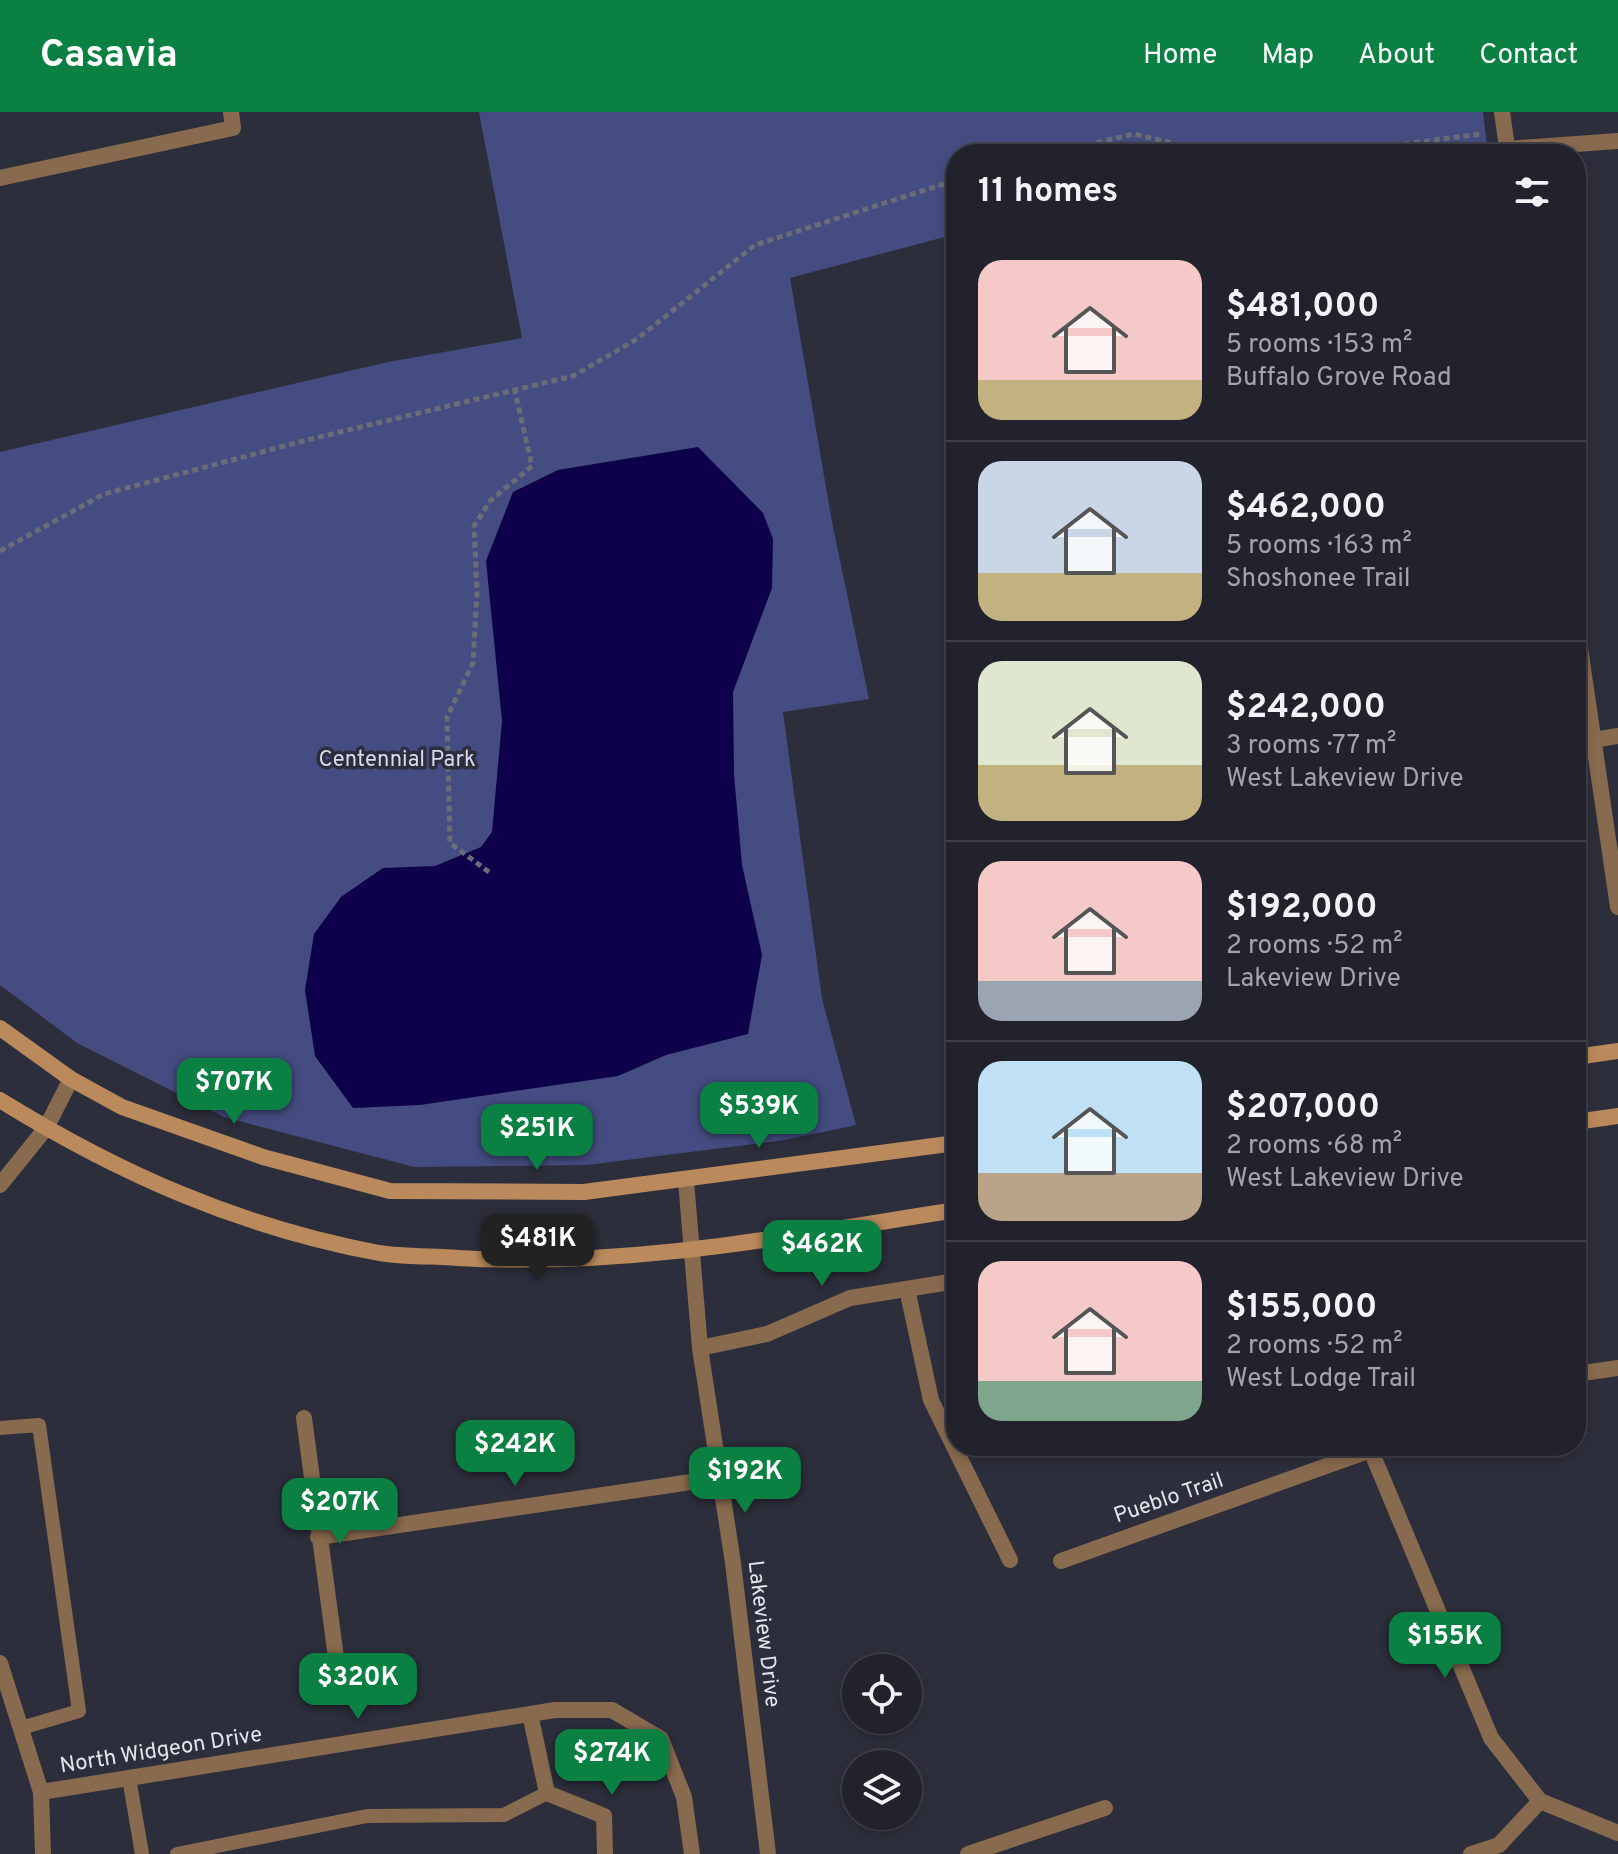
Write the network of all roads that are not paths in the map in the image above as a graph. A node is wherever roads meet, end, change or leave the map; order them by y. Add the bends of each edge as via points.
1 (1502, 112) edge
2 (232, 120) edge
3 (1618, 141) edge
4 (1507, 144) edge
5 (1586, 144) edge
6 (0, 178) edge
7 (1586, 691) edge
8 (1618, 736) edge
9 (1593, 740) junction
10 (1618, 907) edge
11 (0, 1028) edge
12 (1618, 1051) edge
13 (1586, 1056) edge
14 (71, 1079) junction
15 (0, 1100) edge
16 (1618, 1116) edge
17 (1586, 1121) edge
18 (46, 1128) junction
19 (946, 1144) edge
20 (686, 1181) junction
21 (0, 1185) edge
22 (946, 1211) edge
23 (692, 1249) junction
24 (946, 1283) edge
25 (907, 1289) junction
26 (700, 1348) junction
27 (1618, 1368) edge
28 (1586, 1373) edge
29 (304, 1418) dead end
30 (0, 1428) edge
31 (946, 1430) edge
32 (959, 1456) edge
33 (1352, 1456) edge
34 (1377, 1456) edge
35 (718, 1478) junction
36 (318, 1537) junction
37 (1010, 1560) dead end
38 (1061, 1561) dead end
39 (0, 1663) edge
40 (339, 1680) dead end
41 (530, 1714) junction
42 (21, 1728) junction
43 (129, 1778) junction
44 (41, 1792) junction
45 (547, 1793) junction
46 (1540, 1801) junction
47 (1105, 1808) dead end
48 (1617, 1838) edge
49 (43, 1854) edge
50 (142, 1854) edge
51 (177, 1854) edge
52 (605, 1854) edge
53 (692, 1854) edge
54 (768, 1854) edge
55 (968, 1854) edge
56 (1471, 1854) edge

1 - 4 street
2 - 6 street
3 - 5 street
7 - 9 street
8 - 9 street
9 - 10 street
11 - 14 main road
12 - 13 main road
14 - 18 street
14 - 20 main road via 122,1107 263,1157 390,1191 584,1192
15 - 18 main road
16 - 17 main road
18 - 21 street
18 - 23 main road via 137,1176 255,1224 382,1253 530,1262 623,1259
19 - 20 main road
20 - 23 street, Lakeview Drive
22 - 23 main road
23 - 26 street, Lakeview Drive
24 - 25 street
25 - 26 street via 850,1298 767,1334
25 - 31 street via 931,1400
26 - 35 street, Lakeview Drive
27 - 28 street
29 - 36 street
30 - 42 lane via 39,1425 79,1711
32 - 37 street
33 - 38 street, Pueblo Trail
34 - 46 street via 1491,1738
35 - 36 street
35 - 54 street, Lakeview Drive
36 - 40 street
39 - 42 street
41 - 43 street, North Widgeon Drive
41 - 45 street
41 - 53 street, North Widgeon Drive via 612,1710 661,1739 684,1797
42 - 44 street
43 - 44 street, North Widgeon Drive
43 - 50 lane
44 - 49 street
45 - 51 lane via 504,1815 367,1816
45 - 52 street via 604,1816
46 - 48 street
46 - 56 street via 1499,1845
47 - 55 street

